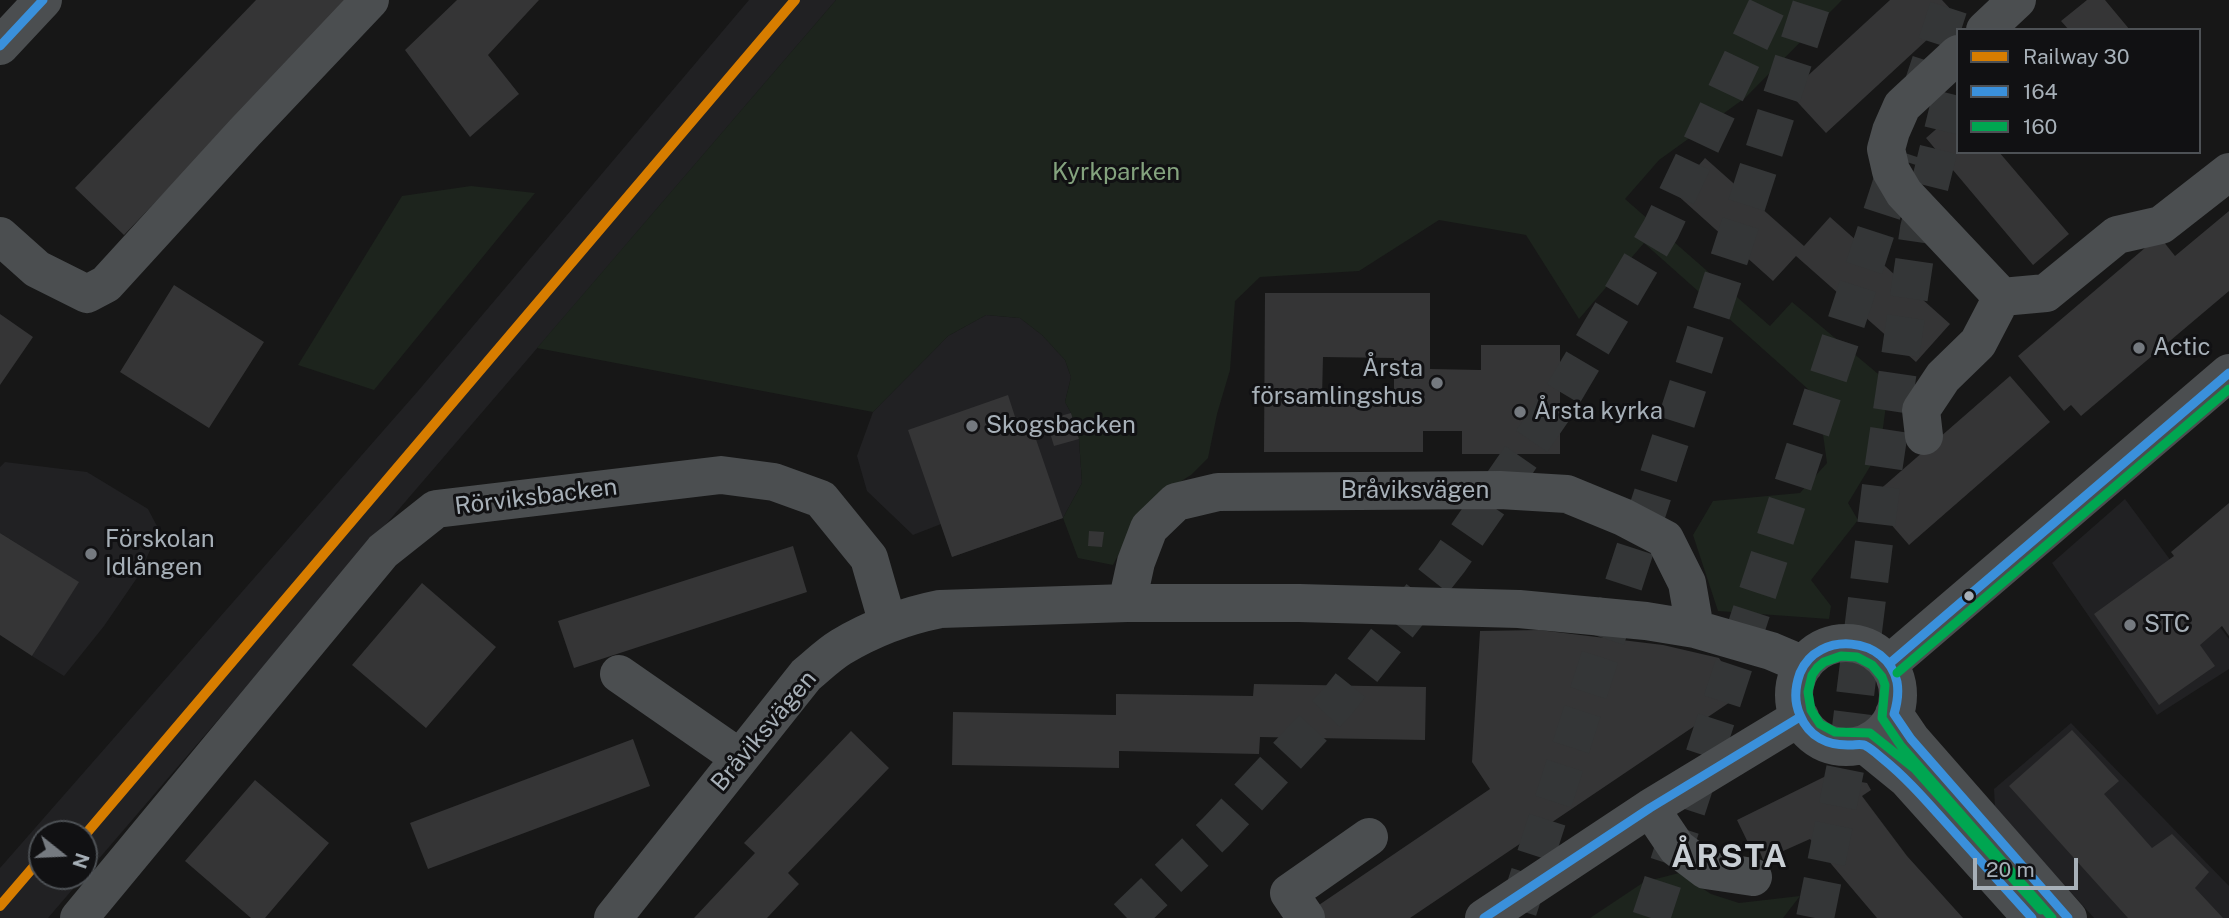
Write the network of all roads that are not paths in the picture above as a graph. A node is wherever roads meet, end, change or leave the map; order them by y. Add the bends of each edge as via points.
1 (43, 0) edge
2 (370, 0) edge
3 (2017, 0) edge
4 (1986, 28) edge
5 (0, 46) edge
6 (1956, 56) edge
7 (2229, 172) edge
8 (0, 236) edge
9 (2002, 297) junction
10 (2229, 373) edge
11 (1924, 436) dead end
12 (1127, 603) junction
13 (888, 624) junction
14 (1695, 629) junction
15 (1889, 664) junction
16 (1804, 666) junction
17 (619, 674) dead end
18 (1894, 714) junction
19 (1800, 717) junction
20 (1864, 744) junction
21 (740, 758) junction
22 (1650, 808) junction
23 (1369, 837) dead end
24 (1753, 877) dead end
25 (79, 918) edge
26 (613, 918) edge
27 (1306, 918) edge
28 (1484, 918) edge
29 (2032, 918) edge
30 (2068, 918) edge

1 - 5 street
2 - 8 street via 106,284 87,294 37,269
3 - 4 street
6 - 9 street via 1902,106 1886,149 1904,193
7 - 9 street via 2161,225 2117,235 2046,293
9 - 11 street via 1978,343 1943,377 1921,410
10 - 15 street
12 - 13 street, Bråviksvägen via 940,609
12 - 14 street, Bråviksvägen via 1519,609
12 - 14 street, Bråviksvägen via 1149,528 1176,502 1218,492 1500,490 1567,494 1665,540 1687,583
13 - 21 street, Bråviksvägen via 840,648 806,675
13 - 25 street, Rörviksbacken via 869,558 853,538 821,499 774,482 722,475 436,509 383,551
14 - 16 street, Bråviksvägen via 1771,650
15 - 16 street via 1877,652 1845,643 1822,649
15 - 18 street via 1898,697
16 - 19 street via 1794,700
17 - 21 street
18 - 20 street via 1877,737
18 - 30 street
19 - 20 street via 1811,733 1826,743
19 - 22 street
20 - 29 street via 1907,779
21 - 26 street, Bråviksvägen
22 - 24 street via 1677,848 1706,870
22 - 28 street
23 - 27 street via 1289,893

